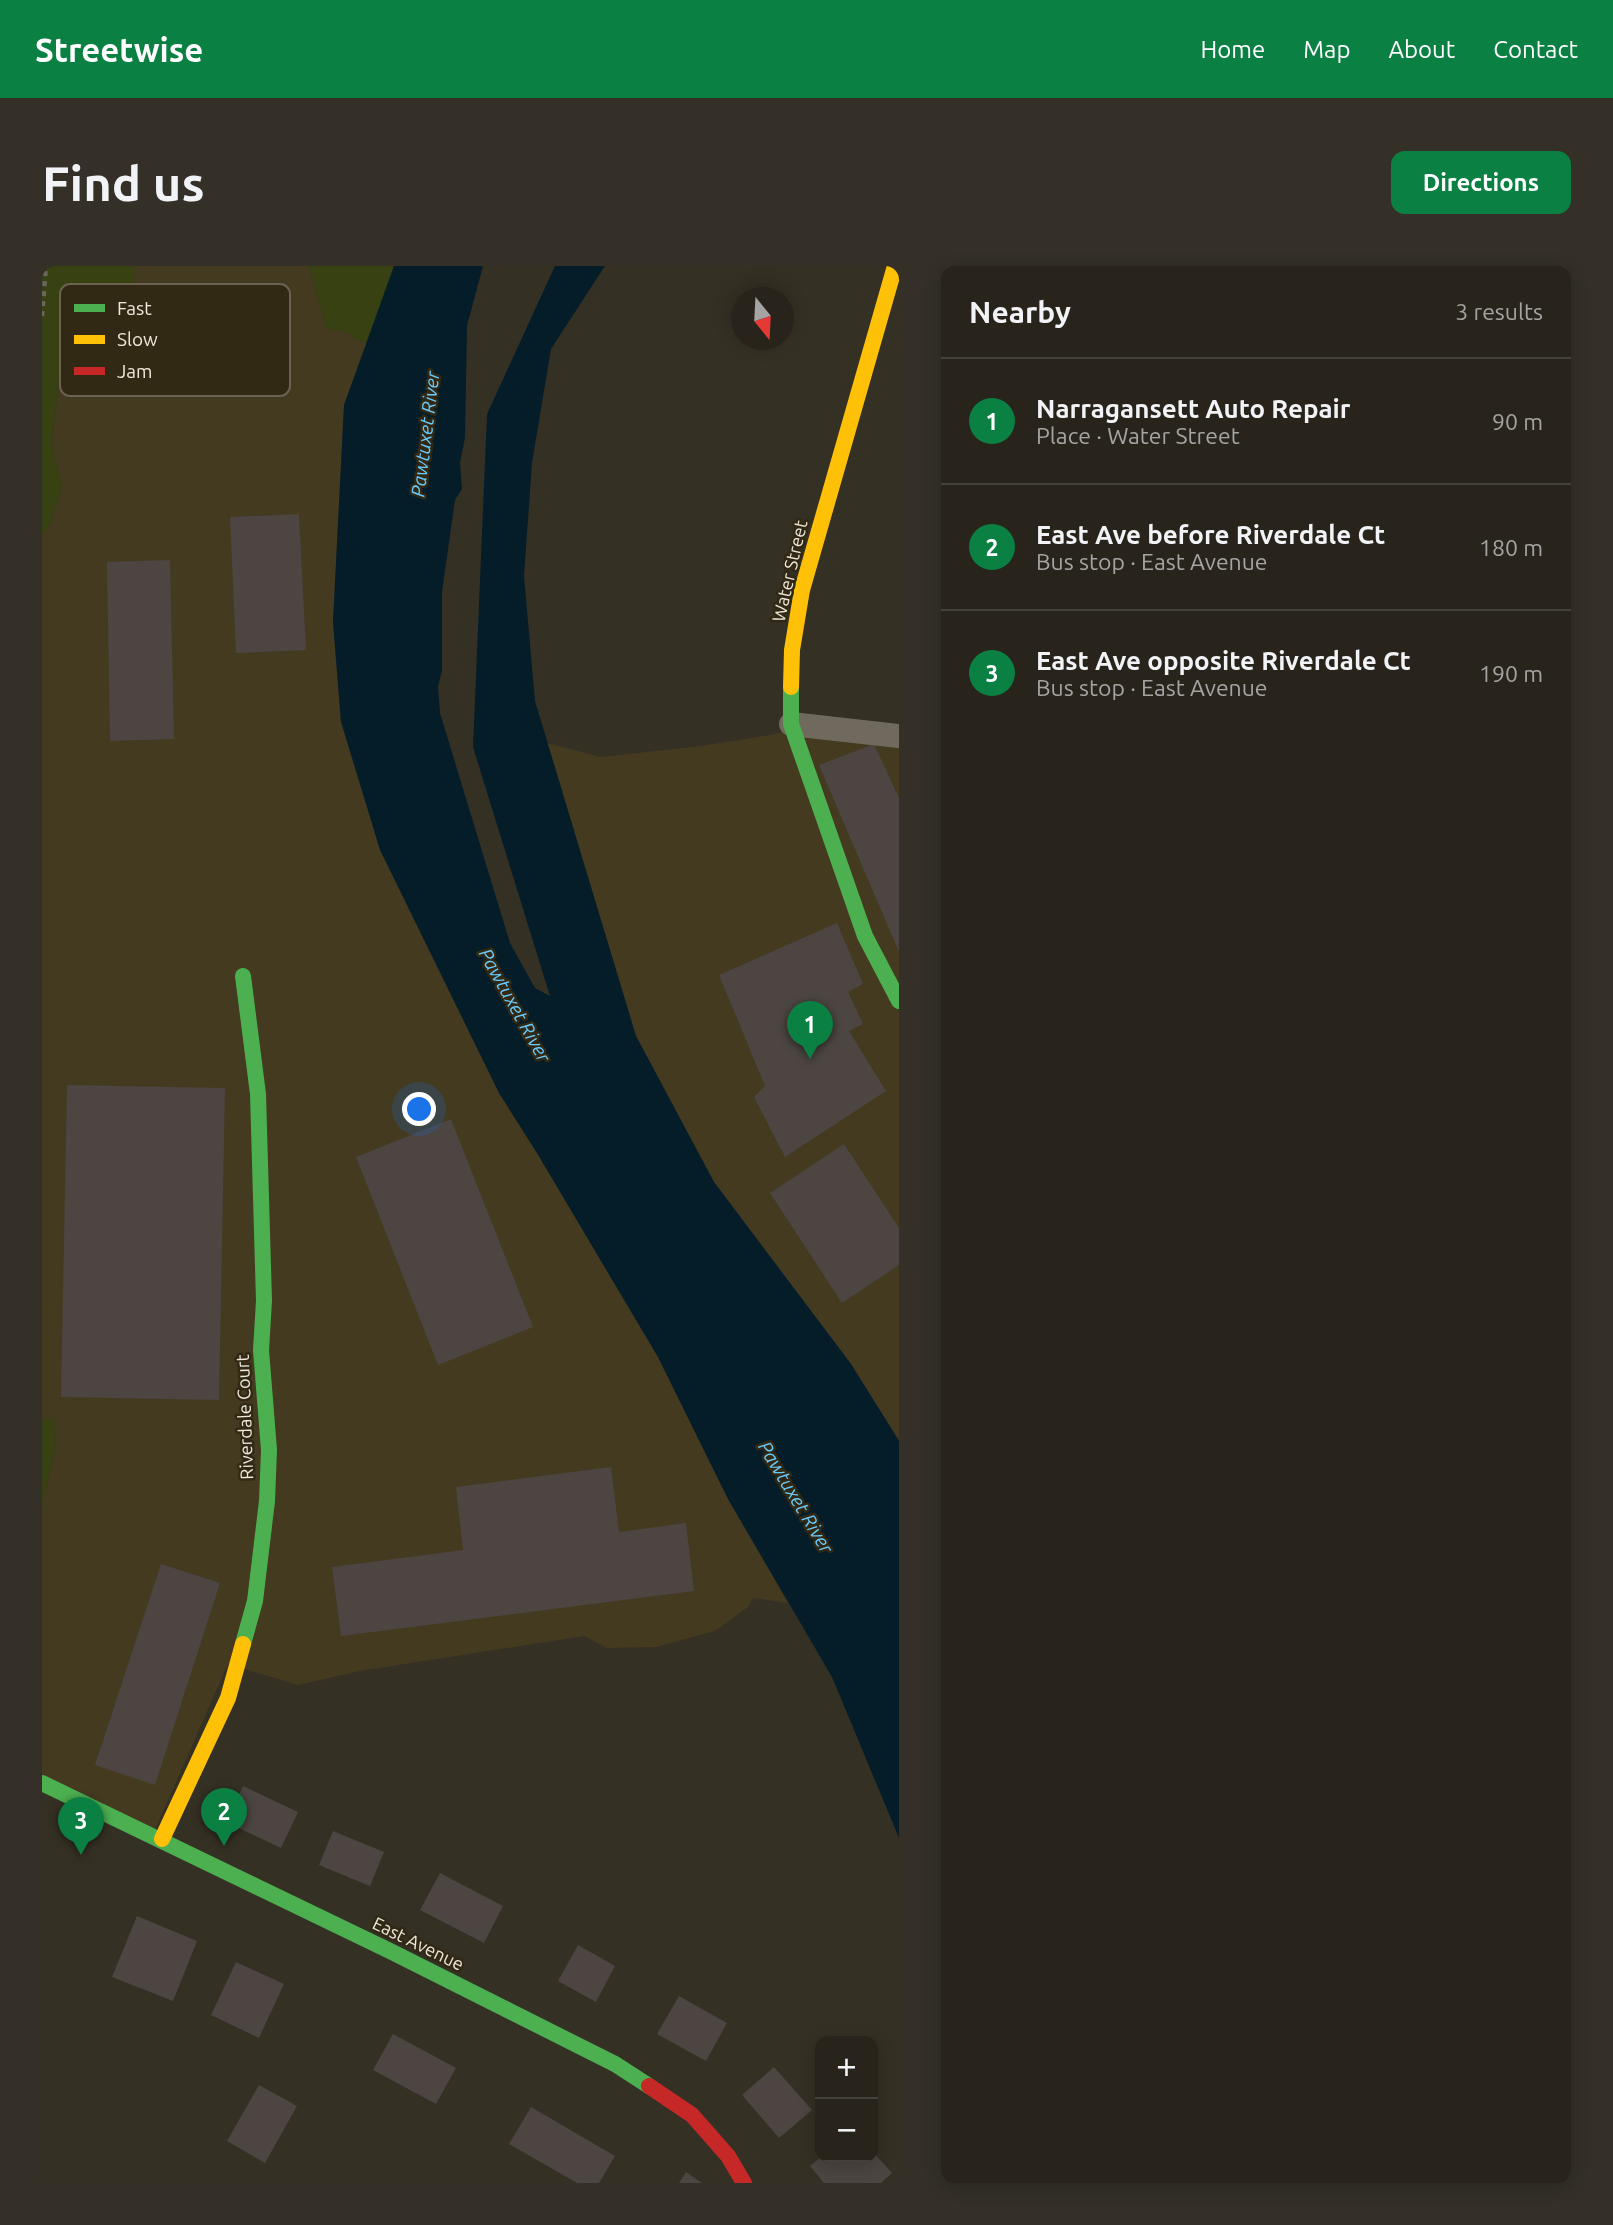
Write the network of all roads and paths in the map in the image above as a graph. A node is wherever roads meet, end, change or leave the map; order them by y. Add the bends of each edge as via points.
1 (46, 266) edge
2 (895, 266) edge
3 (42, 316) edge
4 (791, 724) junction
5 (899, 736) edge
6 (243, 976) dead end
7 (899, 1000) edge
8 (42, 1783) edge
9 (162, 1839) junction
10 (744, 2183) edge

1 - 3 path
2 - 4 street, Water Street via 802,590 792,650
4 - 5 street
4 - 7 street, Water Street via 865,936
6 - 9 street, Riverdale Court via 258,1094 267,1501 255,1601 228,1698
8 - 9 street, East Avenue
9 - 10 street, East Avenue via 615,2064 692,2115

